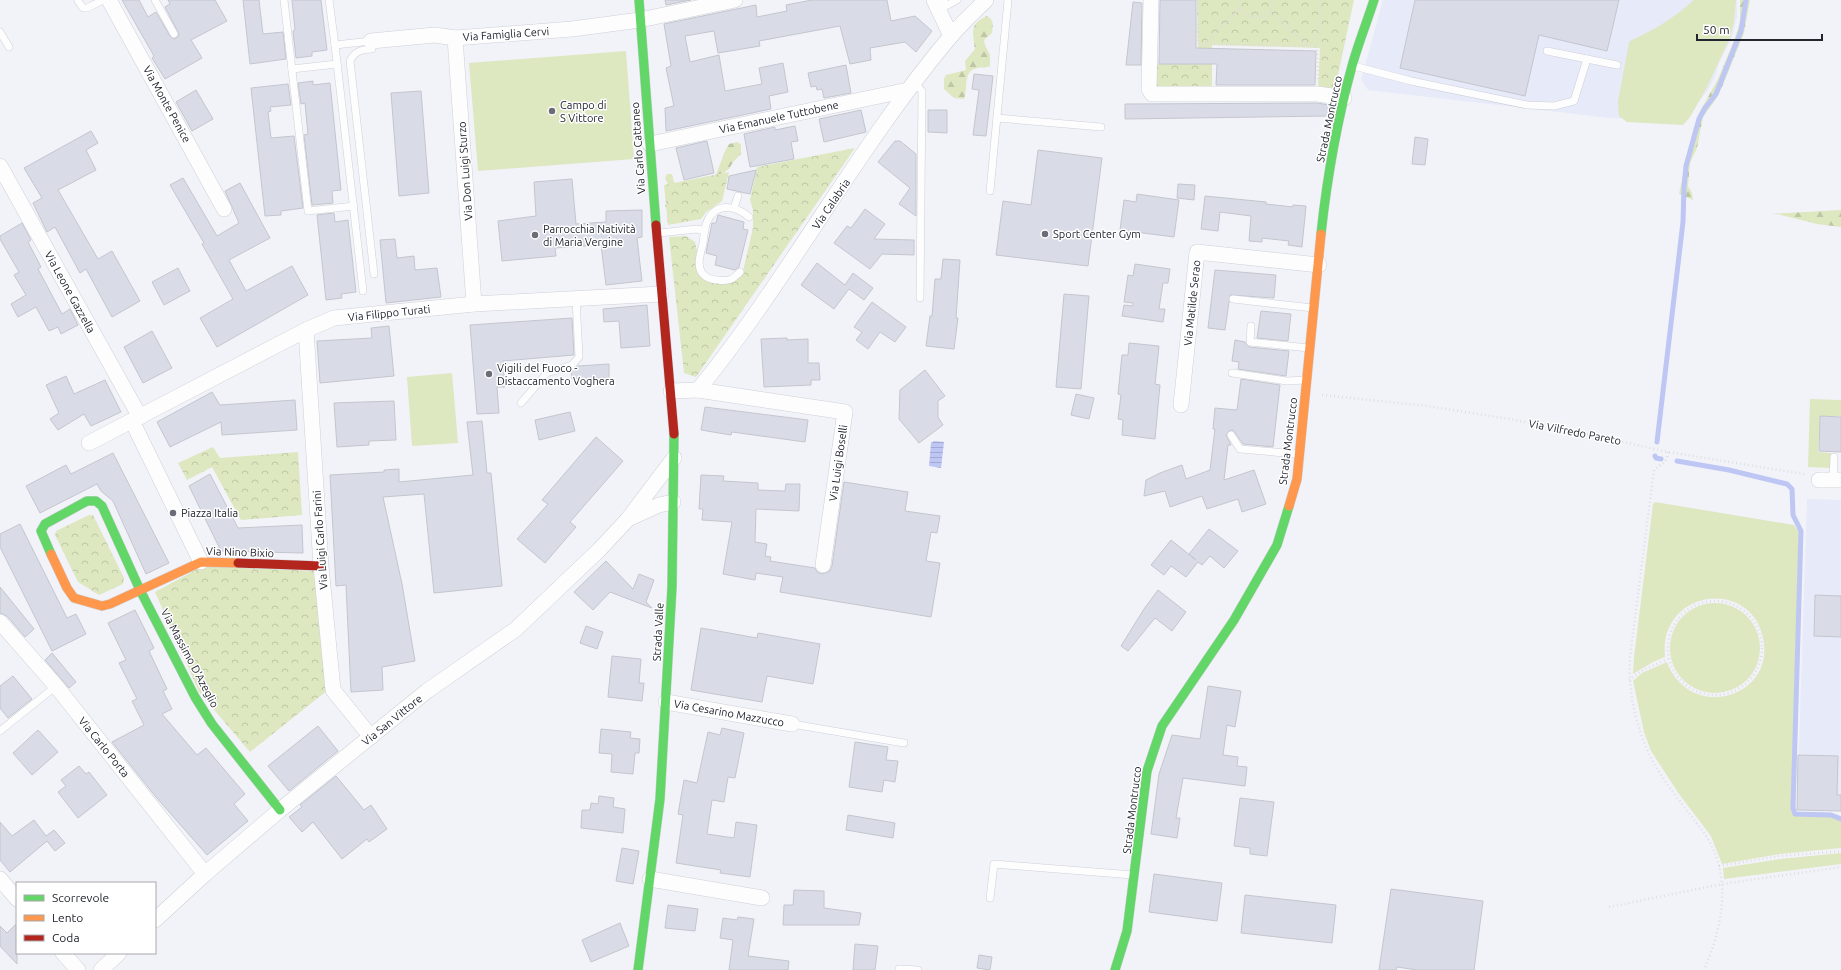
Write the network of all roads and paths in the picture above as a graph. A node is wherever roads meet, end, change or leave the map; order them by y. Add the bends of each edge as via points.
1 (103, 0) edge
2 (110, 0) edge
3 (155, 0) edge
4 (284, 0) edge
5 (329, 0) edge
6 (639, 0) edge
7 (735, 0) edge
8 (934, 0) edge
9 (944, 0) edge
10 (957, 0) edge
11 (986, 0) edge
12 (1008, 0) edge
13 (1151, 0) edge
14 (1198, 0) edge
15 (1237, 0) edge
16 (1275, 0) edge
17 (1321, 0) edge
18 (1374, 0) edge
19 (78, 1) edge
20 (1240, 8) junction
21 (1271, 11) junction
22 (640, 20) junction
23 (0, 32) edge
24 (174, 34) dead end
25 (951, 36) junction
26 (454, 38) junction
27 (371, 41) junction
28 (1205, 44) junction
29 (335, 45) junction
30 (1307, 45) junction
31 (1317, 46) junction
32 (9, 47) dead end
33 (1547, 50) dead end
34 (1587, 59) junction
35 (337, 64) junction
36 (1352, 65) junction
37 (1617, 66) dead end
38 (292, 69) junction
39 (911, 86) junction
40 (1318, 94) junction
41 (1344, 98) junction
42 (997, 118) junction
43 (1101, 127) dead end
44 (650, 144) junction
45 (0, 166) edge
46 (990, 192) dead end
47 (738, 196) dead end
48 (354, 206) junction
49 (734, 208) junction
50 (224, 209) dead end
51 (749, 217) dead end
52 (705, 230) junction
53 (656, 233) junction
54 (1318, 265) junction
55 (740, 272) dead end
56 (374, 274) dead end
57 (363, 291) dead end
58 (661, 294) junction
59 (920, 298) dead end
60 (576, 299) junction
61 (1233, 300) dead end
62 (474, 304) junction
63 (1314, 308) junction
64 (1251, 326) dead end
65 (306, 330) junction
66 (1310, 348) junction
67 (1232, 373) dead end
68 (1307, 379) junction
69 (698, 390) junction
70 (670, 391) junction
71 (1306, 394) junction
72 (521, 403) dead end
73 (1181, 405) dead end
74 (136, 419) junction
75 (1231, 435) dead end
76 (89, 443) dead end
77 (1668, 452) junction
78 (1300, 454) junction
79 (1834, 457) dead end
80 (674, 458) junction
81 (1831, 480) edge
82 (673, 502) junction
83 (628, 519) junction
84 (201, 562) junction
85 (824, 564) dead end
86 (322, 566) junction
87 (140, 590) junction
88 (0, 622) edge
89 (1668, 659) junction
90 (1629, 680) junction
91 (56, 686) junction
92 (666, 702) junction
93 (792, 724) joint
94 (0, 732) edge
95 (371, 736) junction
96 (904, 743) dead end
97 (280, 810) junction
98 (1841, 850) edge
99 (1719, 866) junction
100 (1841, 867) edge
101 (205, 874) junction
102 (1135, 875) junction
103 (0, 879) edge
104 (650, 879) junction
105 (1722, 884) junction
106 (16, 898) edge
107 (762, 898) dead end
108 (990, 898) dead end
109 (1609, 907) dead end
110 (156, 919) edge
111 (65, 954) edge
112 (118, 954) edge
113 (899, 969) dead end
114 (78, 970) edge
115 (101, 970) edge
116 (638, 970) edge
117 (918, 970) edge
118 (1115, 970) edge
119 (1704, 970) edge

1 - 19 lane via 87,8 83,8
2 - 50 street, Via Monte Penice
3 - 24 lane
4 - 38 lane
5 - 29 lane
6 - 22 street, Via Carlo Cattaneo
7 - 22 street, Via Famiglia Cervi
8 - 25 street
9 - 10 lane via 946,6
11 - 25 street, Via Calabria
12 - 42 lane
13 - 40 street via 1148,89 1152,94
14 - 28 path via 1198,44
15 - 20 path
16 - 21 path
17 - 31 path
18 - 36 street, Strada Montrucco
20 - 21 path via 1243,13 1254,18 1260,18
20 - 28 path
21 - 30 path
22 - 26 street, Via Famiglia Cervi via 572,29
22 - 44 street, Via Carlo Cattaneo
23 - 32 lane
25 - 39 street, Via Calabria
26 - 27 street, Via Famiglia Cervi via 435,35
26 - 62 street, Via Don Luigi Sturzo
27 - 29 lane
27 - 56 lane via 372,49 360,50 353,54 350,61
28 - 30 path
29 - 35 lane
30 - 31 path
31 - 40 path
33 - 34 lane
34 - 36 lane via 1574,101 1554,106 1528,105 1411,81
34 - 37 lane
35 - 38 lane
35 - 48 lane
36 - 41 street, Strada Montrucco
38 - 48 lane via 308,211
39 - 44 street, Via Emanuele Tuttobene
39 - 59 lane via 922,91
39 - 69 street, Via Calabria via 732,348
40 - 41 street
41 - 54 street, Strada Montrucco via 1325,196
42 - 43 lane
42 - 46 lane
44 - 53 street, Via Carlo Cattaneo
45 - 74 street, Via Leone Gazzella
47 - 49 lane
48 - 57 lane
49 - 51 lane
49 - 52 lane via 725,206 716,209
52 - 53 lane
52 - 55 lane via 699,266 702,273 710,279 723,281 732,280
53 - 58 street, Via Carlo Cattaneo
54 - 63 street, Strada Montrucco
54 - 73 street, Via Matilde Serao via 1197,252
58 - 60 street, Via Filippo Turati
58 - 70 street, Strada Valle
60 - 62 street, Via Filippo Turati
60 - 72 lane via 579,357 572,365 547,373
61 - 63 lane
62 - 65 street, Via Filippo Turati via 334,318
63 - 66 street, Strada Montrucco
64 - 66 lane via 1250,342
65 - 74 street, Via Filippo Turati
65 - 86 street, Via Luigi Carlo Farini
66 - 68 street, Strada Montrucco
67 - 68 lane via 1287,381
68 - 71 street, Strada Montrucco
69 - 70 street
69 - 85 street, Via Luigi Boselli via 845,412
70 - 80 street, Strada Valle
71 - 77 path, Via Vilfredo Pareto via 1442,408 1564,429
71 - 78 street, Strada Montrucco
74 - 76 street, Via Filippo Turati
74 - 84 street
75 - 78 lane via 1240,449
77 - 81 path, Via Vilfredo Pareto
77 - 90 path via 1664,464 1654,470
78 - 102 street, Strada Montrucco via 1297,479 1277,545 1234,620 1162,726 1147,771
79 - 81 lane
80 - 82 street, Strada Valle
80 - 83 street, Via San Vittore
82 - 83 street, Via San Vittore via 659,505
82 - 92 street, Strada Valle
83 - 95 street, Via San Vittore via 516,629 427,691
84 - 86 street, Via Nino Bixio
84 - 87 street, Via Nino Bixio
86 - 95 street, Via Luigi Carlo Farini via 333,690
87 - 87 street, Via Nino Bixio via 102,506 96,501 87,501 45,524 41,531 44,540 74,598 102,606
87 - 97 street, Via Massimo D'Azeglio via 195,697 212,724
88 - 91 street, Via Carlo Porta
89 - 89 path via 1677,678 1690,688 1704,694 1725,694 1744,685 1755,673 1761,658 1761,637 1744,610 1725,601 1704,601 1685,611 1672,627 1667,648
89 - 90 path via 1641,671
90 - 99 path via 1640,733 1648,752 1676,797 1707,838
91 - 94 lane
91 - 101 street, Via Carlo Porta
92 - 93 street, Via Cesarino Mazzucco
92 - 104 street, Strada Valle via 660,799
93 - 96 lane
95 - 97 street, Via San Vittore
97 - 101 street, Via San Vittore
98 - 99 path
99 - 105 path
100 - 105 path
101 - 110 street, Via San Vittore
102 - 108 lane via 994,864
102 - 118 street, Strada Montrucco via 1127,931
103 - 106 street
104 - 107 street
104 - 116 street, Strada Valle
105 - 109 path
105 - 119 path via 1717,935
111 - 114 street
112 - 115 street
113 - 117 lane

